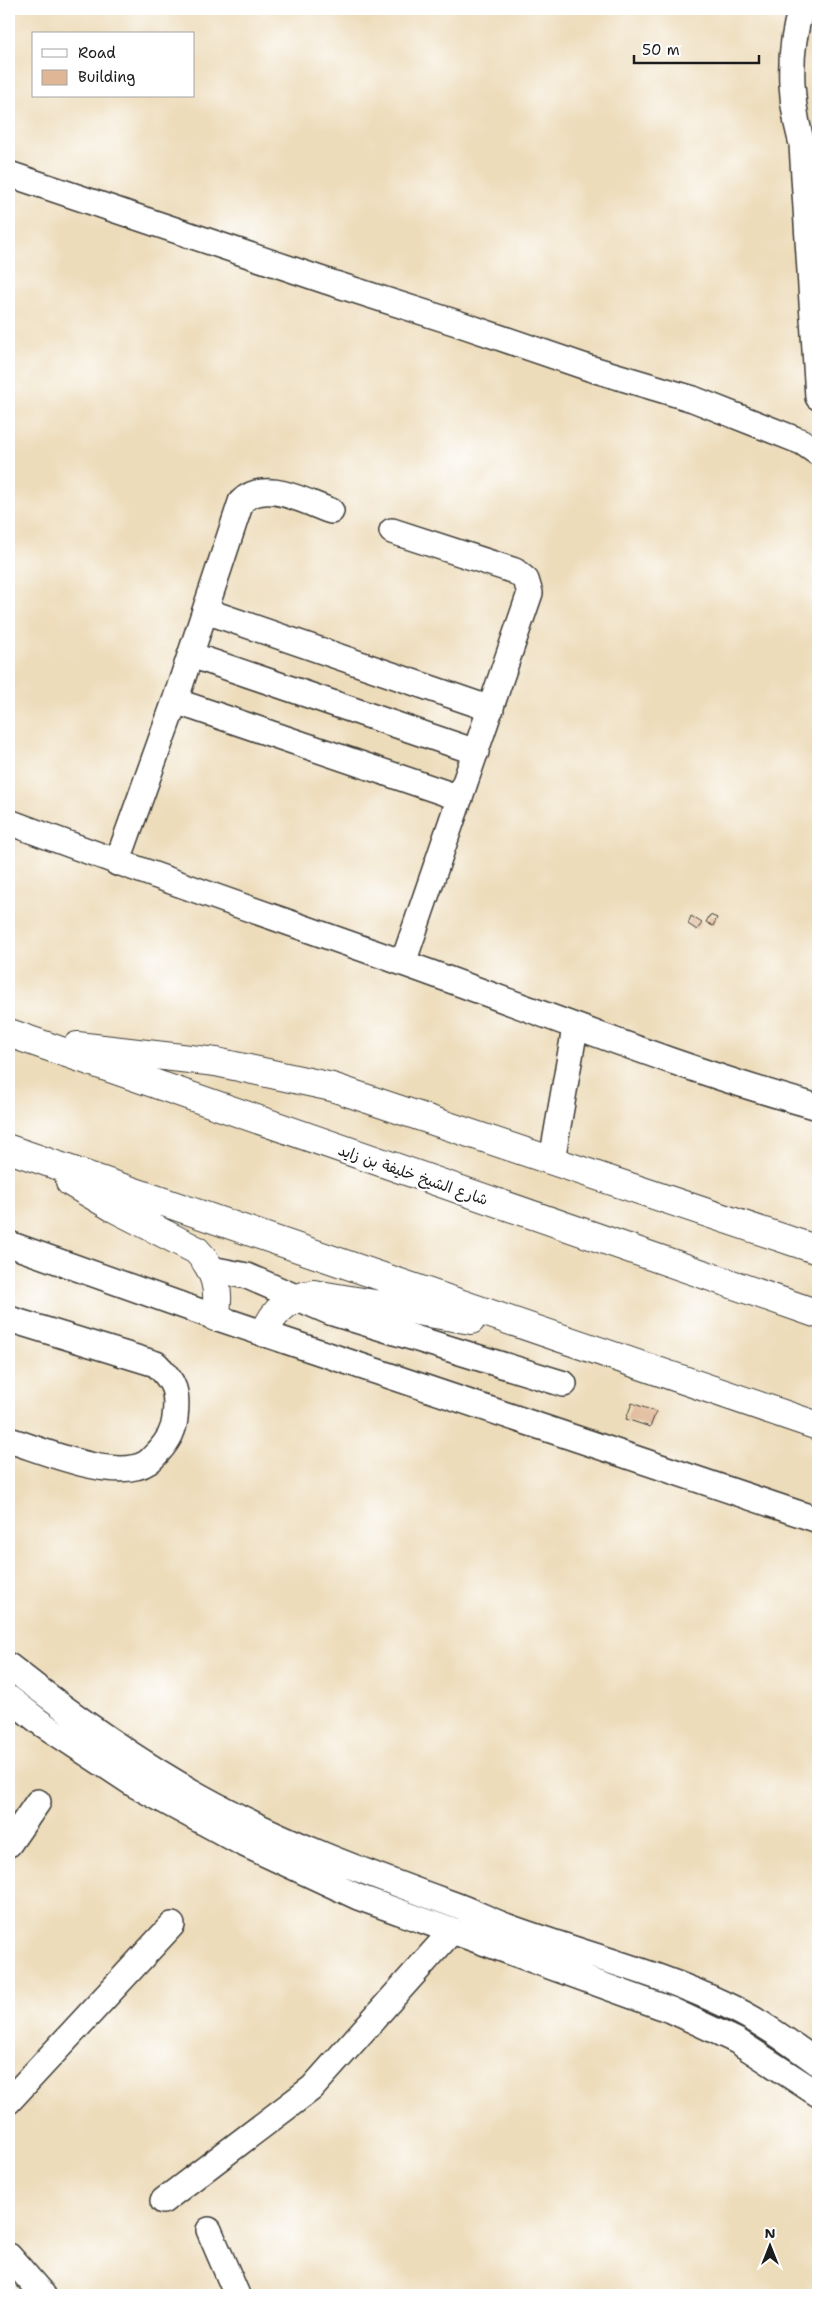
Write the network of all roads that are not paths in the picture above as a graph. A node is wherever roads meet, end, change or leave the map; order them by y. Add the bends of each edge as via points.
1 (797, 15) edge
2 (802, 145) junction
3 (9, 174) edge
4 (818, 187) edge
5 (818, 397) edge
6 (818, 453) edge
7 (331, 511) dead end
8 (392, 531) dead end
9 (206, 611) junction
10 (191, 655) junction
11 (175, 701) junction
12 (491, 710) junction
13 (476, 752) junction
14 (460, 798) junction
15 (9, 822) edge
16 (117, 863) junction
17 (403, 963) junction
18 (575, 1028) junction
19 (9, 1033) edge
20 (35, 1042) junction
21 (818, 1107) edge
22 (20, 1153) edge
23 (552, 1160) junction
24 (9, 1244) edge
25 (818, 1250) edge
26 (211, 1269) junction
27 (297, 1297) junction
28 (818, 1314) edge
29 (215, 1316) junction
30 (9, 1319) edge
31 (520, 1324) junction
32 (265, 1333) junction
33 (564, 1384) dead end
34 (818, 1426) edge
35 (9, 1440) edge
36 (818, 1520) edge
37 (9, 1666) edge
38 (9, 1698) edge
39 (38, 1802) dead end
40 (9, 1844) edge
41 (172, 1926) dead end
42 (452, 1931) junction
43 (818, 2063) edge
44 (818, 2094) edge
45 (9, 2101) edge
46 (163, 2201) dead end
47 (209, 2230) dead end
48 (9, 2256) edge
49 (43, 2295) edge
50 (237, 2295) edge

1 - 2 street via 793,97
2 - 4 street
2 - 5 street
3 - 6 street via 326,282 692,399 802,442
7 - 9 street via 271,491 258,491 246,497 236,514
8 - 12 street via 515,571 526,580 528,599
9 - 10 street
9 - 12 street
10 - 11 street
10 - 13 street
11 - 14 street
11 - 16 street
12 - 13 street
13 - 14 street
14 - 17 street
15 - 16 street
16 - 17 street
17 - 18 street
18 - 21 street via 754,1089
18 - 23 street
19 - 20 highway, شارع الشيخ خليفة بن زايد
20 - 23 highway via 177,1056 293,1077 370,1098
20 - 28 highway, شارع الشيخ خليفة بن زايد
22 - 26 highway via 107,1204 186,1243 204,1258
22 - 31 highway
23 - 25 highway
24 - 29 street
26 - 27 street via 247,1276
26 - 29 highway via 218,1292
27 - 31 highway via 322,1294 428,1314
27 - 32 highway via 277,1312
27 - 33 street via 330,1312
29 - 32 street
30 - 35 street via 156,1364 170,1377 177,1407 174,1428 166,1444 148,1462 128,1468 103,1468
31 - 34 highway
32 - 36 street
37 - 43 street via 53,1701 147,1764 202,1797 257,1824 406,1888 528,1934 633,1968 726,2005 771,2030
38 - 42 street via 135,1786 185,1814 358,1897
39 - 40 street
41 - 45 street
42 - 44 street via 636,1996 700,2023 765,2057
42 - 46 street via 312,2088
47 - 50 street
48 - 49 street

